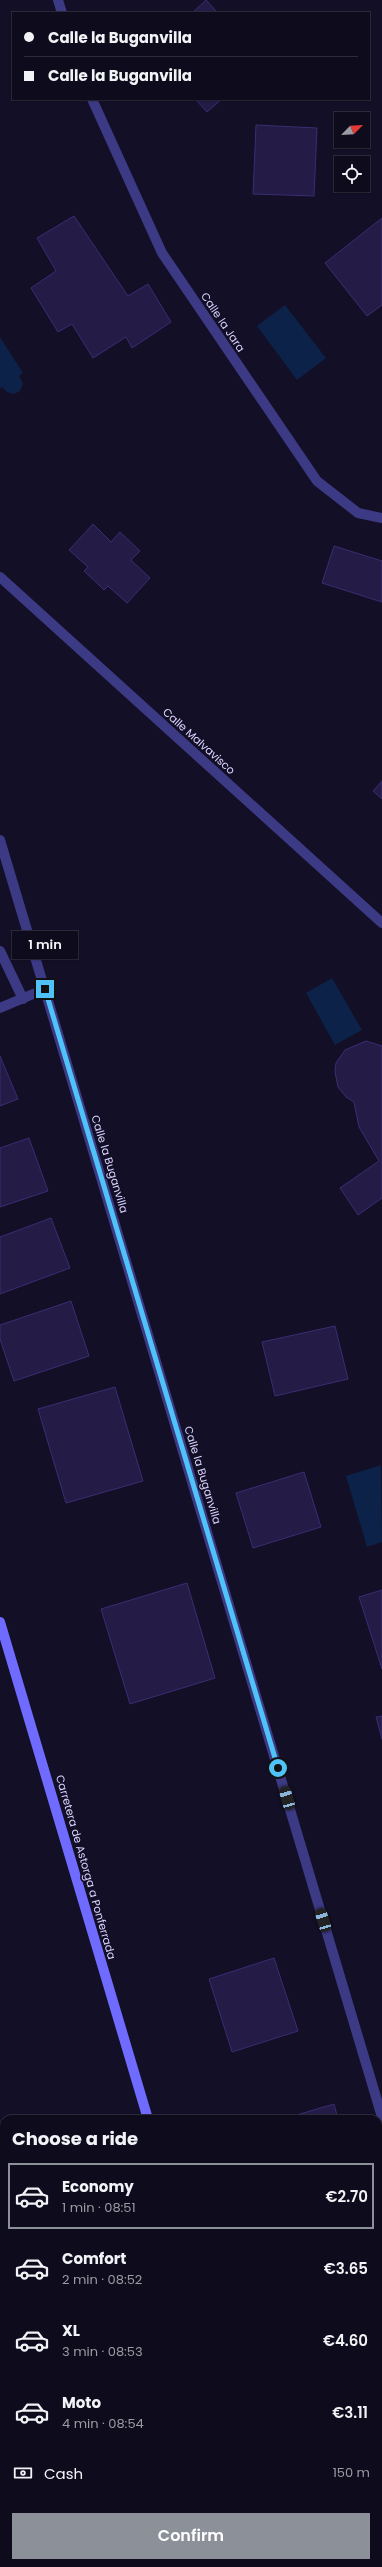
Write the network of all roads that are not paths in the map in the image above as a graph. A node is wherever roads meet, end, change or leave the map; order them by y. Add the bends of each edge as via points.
1 (58, 0) edge
2 (62, 12) edge
3 (92, 100) edge
4 (382, 518) edge
5 (0, 577) edge
6 (0, 840) edge
7 (382, 923) edge
8 (0, 952) edge
9 (45, 989) junction
10 (23, 999) junction
11 (0, 1008) edge
12 (0, 1622) edge
13 (147, 2115) edge
14 (381, 2115) edge

1 - 2 street
3 - 4 street, Calle la Jara via 162,253 317,480 358,513
5 - 7 street, Calle Malvavisco
6 - 9 street, Calle la Buganvilla
8 - 10 street
9 - 10 street
9 - 14 street, Calle la Buganvilla
10 - 11 street
12 - 13 main road, Carretera de Astorga a Ponferrada

